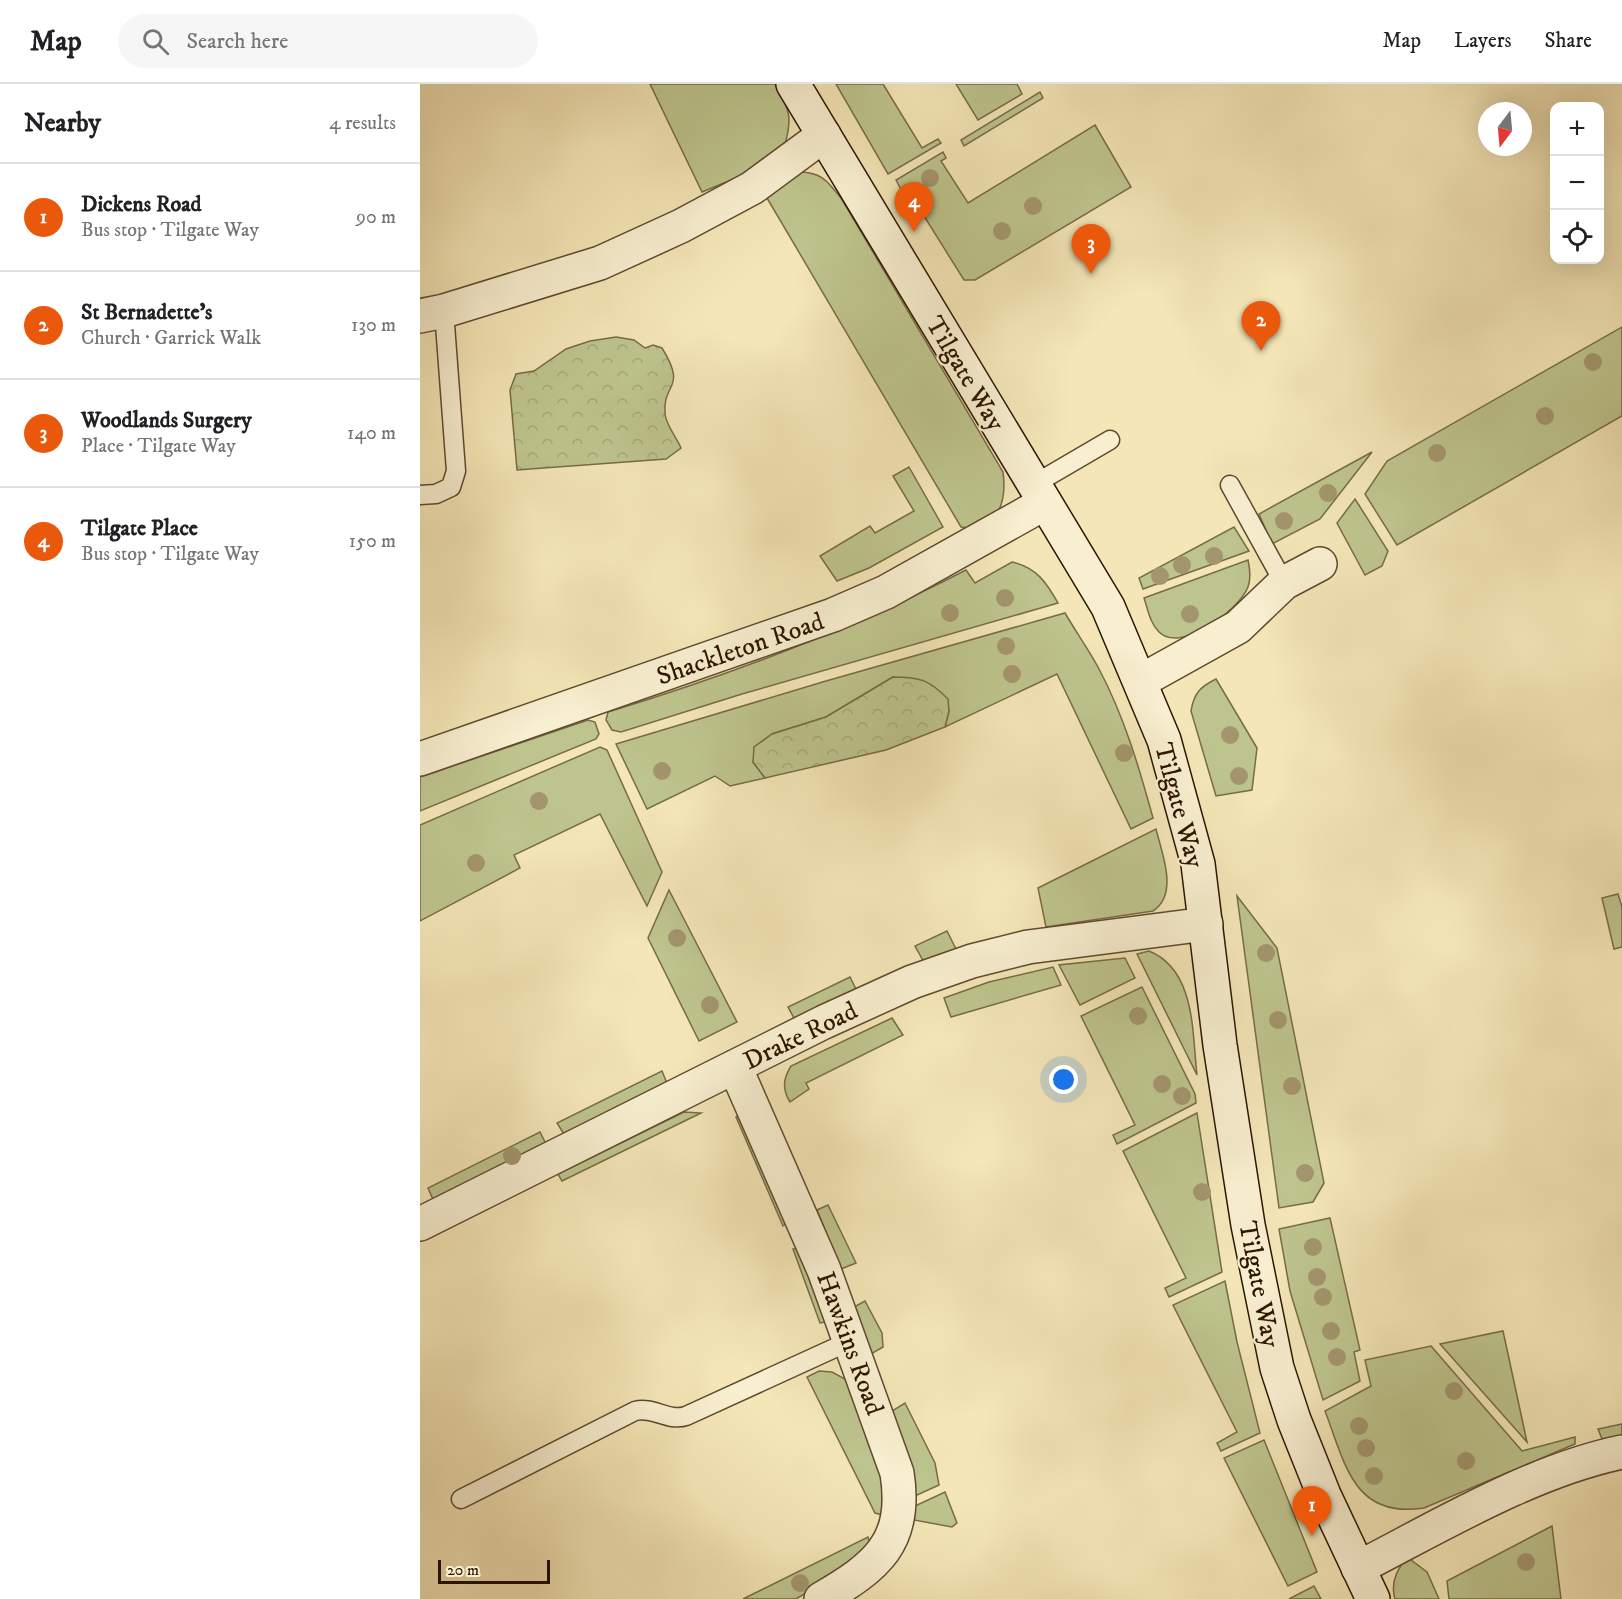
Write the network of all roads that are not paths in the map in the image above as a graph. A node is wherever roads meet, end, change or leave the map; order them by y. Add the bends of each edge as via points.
1 (793, 84) edge
2 (824, 135) junction
3 (432, 313) edge
4 (1110, 440) dead end
5 (1230, 485) dead end
6 (1039, 494) junction
7 (420, 495) edge
8 (1320, 564) dead end
9 (1284, 583) junction
10 (1141, 681) junction
11 (420, 759) edge
12 (1206, 924) junction
13 (735, 1066) junction
14 (420, 1224) edge
15 (850, 1341) junction
16 (1622, 1452) edge
17 (461, 1499) dead end
18 (1358, 1568) junction
19 (821, 1599) edge
20 (1373, 1599) edge

1 - 2 street, Tilgate Way
2 - 3 street via 752,188 600,263
2 - 6 street, Tilgate Way
3 - 7 lane via 456,471 451,487 436,494
4 - 6 lane
5 - 9 lane
6 - 10 street, Tilgate Way via 1108,607
6 - 11 street, Shackleton Road via 926,571 833,615
8 - 9 street
9 - 10 street via 1238,627
10 - 12 street, Tilgate Way via 1184,807 1198,864
12 - 13 street, Drake Road via 1028,947 972,961 912,982
12 - 18 street, Tilgate Way via 1248,1225 1277,1368 1315,1474
13 - 14 street, Drake Road
13 - 15 street, Hawkins Road via 797,1203
15 - 17 lane via 677,1419 644,1409 635,1411
15 - 19 street, Hawkins Road via 897,1473 901,1500 889,1542 877,1560
16 - 18 street via 1599,1457 1472,1509
18 - 20 street, Tilgate Way

